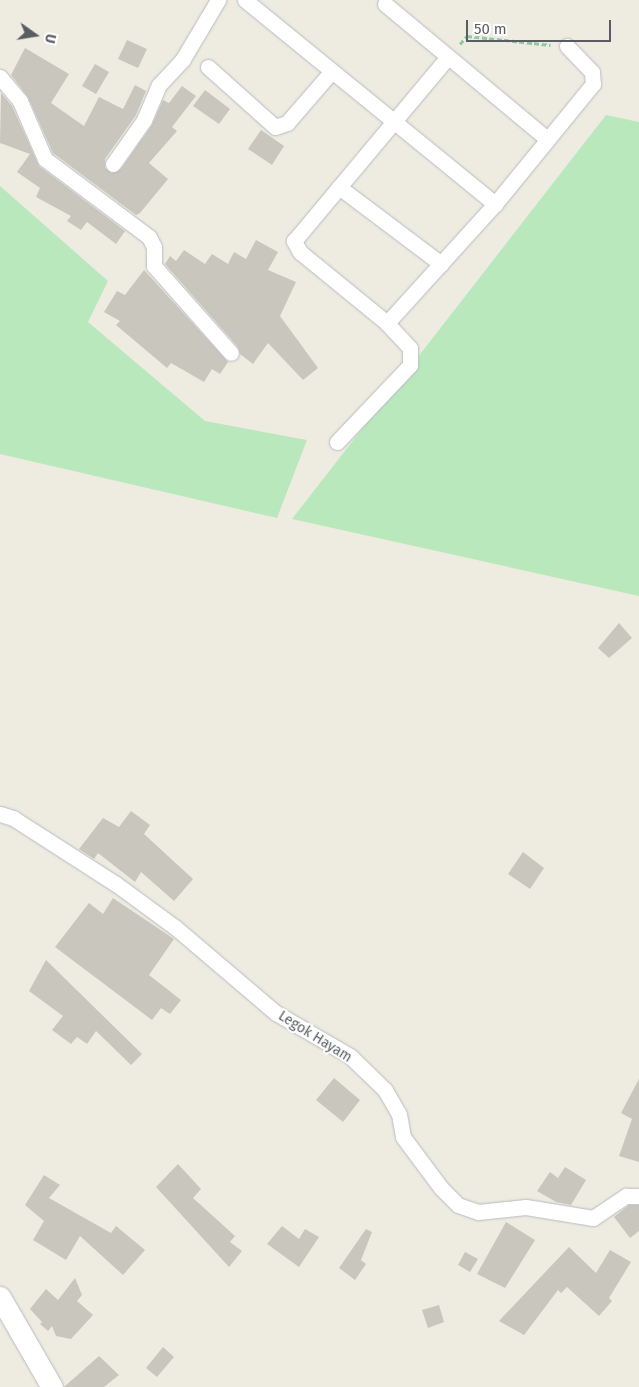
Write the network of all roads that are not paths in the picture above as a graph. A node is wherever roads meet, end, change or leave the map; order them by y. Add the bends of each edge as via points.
1 (218, 0) edge
2 (245, 0) edge
3 (385, 4) dead end
4 (567, 46) road end
5 (448, 57) junction
6 (208, 67) dead end
7 (331, 72) junction
8 (0, 78) edge
9 (394, 122) junction
10 (547, 138) junction
11 (113, 164) dead end
12 (339, 187) junction
13 (494, 204) junction
14 (441, 264) junction
15 (387, 323) junction
16 (231, 353) dead end
17 (337, 442) dead end
18 (0, 814) edge
19 (639, 1196) edge
20 (0, 1297) edge
21 (52, 1387) edge

1 - 11 street via 183,59 159,85 144,120
2 - 7 street
3 - 5 street
4 - 10 street via 592,72 592,84
5 - 9 street
5 - 10 street
6 - 7 street via 271,124 287,123
7 - 9 street
8 - 16 street via 20,101 45,159 149,237 154,247 154,266
9 - 12 street
9 - 13 street
10 - 13 street
12 - 14 street
12 - 15 street via 294,241 300,252
13 - 14 street
14 - 15 street
15 - 17 street via 410,348 410,365
18 - 19 street, Legok Hayam via 13,818 116,884 176,928 276,1013 350,1056 385,1090 399,1114 403,1137 441,1188 458,1204 478,1212 526,1207 593,1218 626,1196
20 - 21 street

